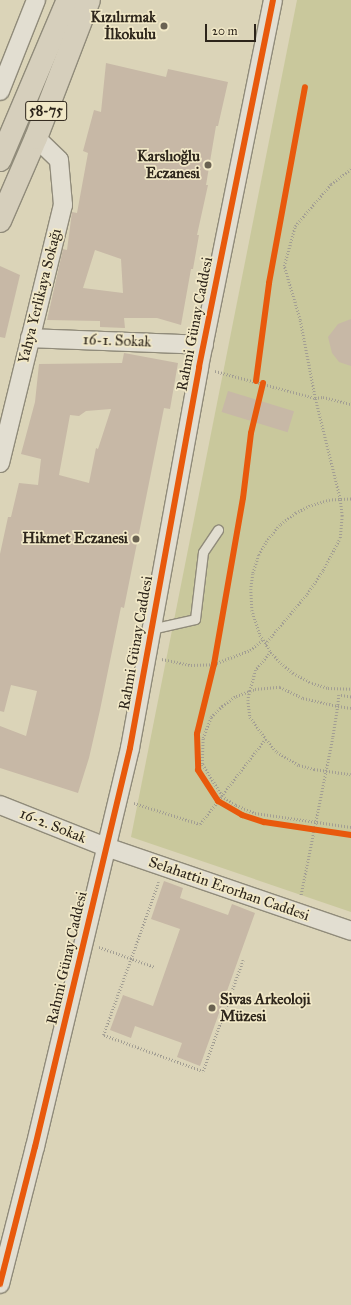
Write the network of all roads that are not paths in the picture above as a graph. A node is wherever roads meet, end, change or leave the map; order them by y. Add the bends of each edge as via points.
1 (36, 0) edge
2 (68, 0) edge
3 (89, 0) edge
4 (272, 0) edge
5 (0, 91) edge
6 (36, 138) junction
7 (0, 160) edge
8 (0, 221) edge
9 (30, 338) junction
10 (204, 344) junction
11 (0, 463) edge
12 (218, 530) dead end
13 (152, 630) junction
14 (0, 805) edge
15 (106, 847) junction
16 (351, 930) edge
17 (0, 1284) edge

1 - 5 street
2 - 7 main road, 58-75
3 - 6 main road, 58-75
4 - 10 street, Rahmi Günay Caddesi
6 - 8 main road, 58-75
6 - 9 street, Yahya Yerlikaya Sokağı via 59,160 63,205
9 - 10 street, 16-1. Sokak
9 - 11 street, Yahya Yerlikaya Sokağı
10 - 13 street, Rahmi Günay Caddesi
12 - 13 lane via 203,552 195,619
13 - 15 street, Rahmi Günay Caddesi via 130,748
14 - 15 street, 16-2. Sokak
15 - 16 street, Selahattin Erorhan Caddesi
15 - 17 street, Rahmi Günay Caddesi

